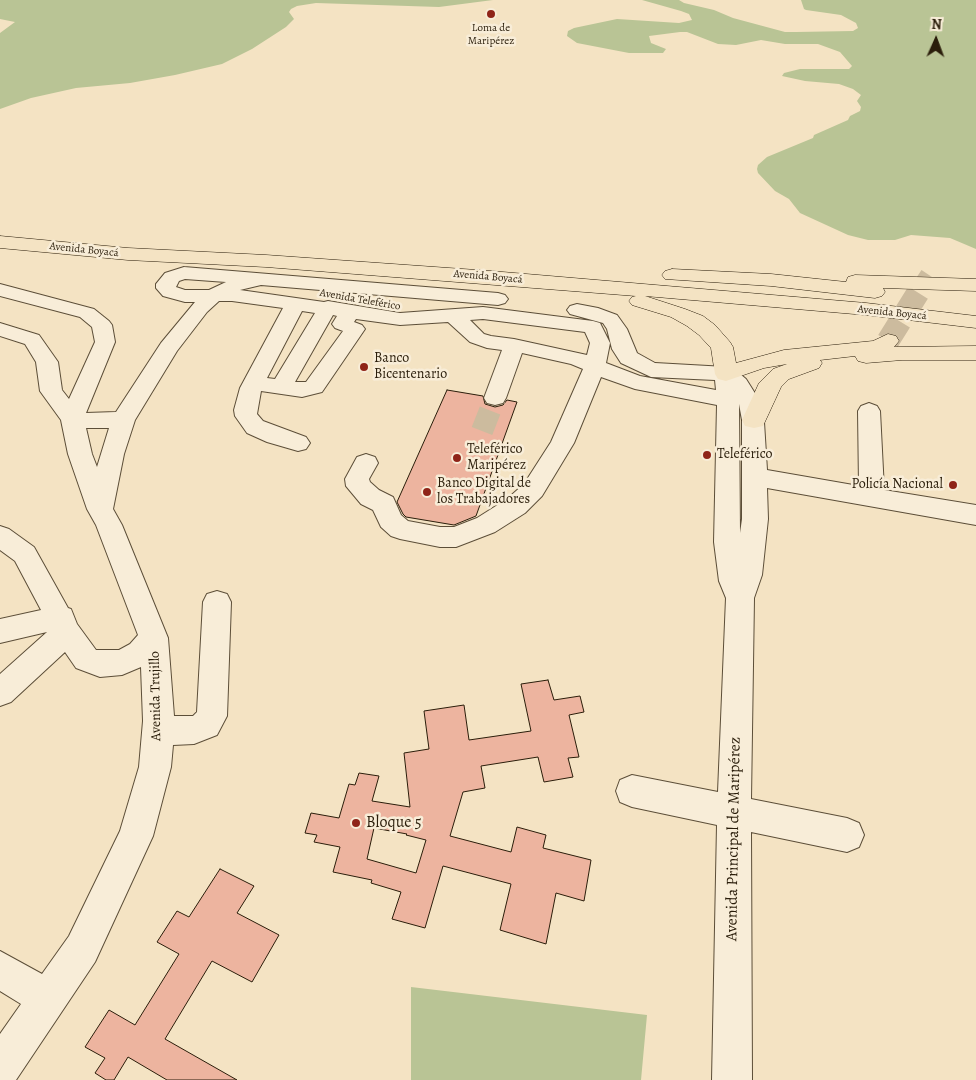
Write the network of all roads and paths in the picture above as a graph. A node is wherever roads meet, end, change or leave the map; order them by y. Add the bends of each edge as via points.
1 (0, 227) edge
2 (0, 242) edge
3 (346, 266) junction
4 (976, 268) edge
5 (929, 275) tunnel mouth
6 (262, 279) junction
7 (771, 280) junction
8 (976, 285) edge
9 (0, 290) edge
10 (220, 292) junction
11 (491, 298) junction
12 (633, 299) junction
13 (976, 304) edge
14 (292, 310) junction
15 (324, 314) junction
16 (454, 315) junction
17 (346, 318) junction
18 (976, 322) edge
19 (0, 329) edge
20 (976, 335) edge
21 (888, 341) tunnel mouth
22 (514, 345) junction
23 (976, 353) edge
24 (836, 359) junction
25 (595, 366) junction
26 (976, 372) edge
27 (675, 373) junction
28 (726, 374) junction
29 (254, 383) junction
30 (282, 386) junction
31 (494, 398) tunnel mouth
32 (723, 408) junction
33 (869, 411) dead end
34 (72, 419) junction
35 (124, 420) junction
36 (754, 420) junction
37 (298, 443) dead end
38 (366, 463) dead end
39 (754, 477) junction
40 (872, 497) junction
41 (100, 510) junction
42 (727, 515) junction
43 (976, 515) edge
44 (755, 519) junction
45 (0, 536) edge
46 (740, 598) junction
47 (217, 602) dead end
48 (64, 625) junction
49 (0, 631) edge
50 (154, 638) junction
51 (0, 693) edge
52 (159, 731) junction
53 (632, 791) dead end
54 (734, 812) junction
55 (847, 835) dead end
56 (0, 970) edge
57 (49, 999) junction
58 (0, 1069) edge
59 (732, 1080) edge

1 - 7 highway, Avenida Boyacá via 206,246
2 - 3 highway, Avenida Boyacá via 128,254
3 - 12 highway via 418,278
3 - 18 highway, Avenida Boyacá via 866,309
4 - 5 highway via 941,269
6 - 10 street, Avenida Teleférico
6 - 10 street via 184,273 172,277 166,284 167,290 185,296
6 - 11 street, Avenida Teleférico
7 - 8 highway
7 - 13 highway, Avenida Boyacá
9 - 34 street via 87,313 102,325 105,342
10 - 11 street, Avenida Teleférico via 292,289 335,294 400,308
10 - 14 street
10 - 35 street via 168,348
11 - 27 street, Avenida Teleférico via 601,315 614,324 629,358 651,370
12 - 20 highway via 908,325
12 - 28 highway via 678,314 707,330 722,347
14 - 15 street
14 - 29 street
15 - 17 street
15 - 30 street
16 - 17 street
16 - 22 street via 477,338
16 - 25 street via 482,313 593,327 600,343
17 - 30 street via 355,329 314,387 302,390
19 - 34 street via 32,340 47,362 51,391
21 - 28 highway via 872,348 759,362
22 - 25 street
22 - 31 street
23 - 24 highway via 902,353
24 - 26 highway
24 - 36 highway via 799,366 781,374 771,383
25 - 32 street via 635,382
25 - 38 street via 562,443 533,490 516,506 486,525 456,537 400,529 390,520 384,504 358,486
27 - 28 street, Avenida Teleférico
27 - 32 street, Avenida Teleférico via 696,380 707,388
28 - 32 street, Avenida Principal de Maripérez
28 - 36 street, Avenida Principal de Maripérez via 745,393 752,406
29 - 30 street
29 - 37 street via 246,416 255,427
32 - 42 street, Avenida Principal de Maripérez
33 - 40 lane
34 - 35 street
34 - 41 street, Avenida Trujillo via 80,454
35 - 41 street via 112,454
36 - 39 street, Avenida Principal de Maripérez
39 - 40 street
39 - 44 street, Avenida Principal de Maripérez
40 - 43 street
41 - 50 street, Avenida Trujillo
42 - 44 street via 731,522 742,526
42 - 46 street, Avenida Principal de Maripérez via 729,559
44 - 46 street, Avenida Principal de Maripérez via 748,575
45 - 48 street via 25,554
46 - 54 street, Avenida Principal de Maripérez
47 - 52 street via 212,716 206,725 194,730
48 - 49 street
48 - 50 street via 86,659 100,664 122,662 140,653
48 - 51 street
50 - 52 street, Avenida Trujillo
52 - 57 street, Avenida Trujillo via 155,768 136,836 82,949
53 - 54 street
54 - 55 street
54 - 59 street, Avenida Principal de Maripérez
56 - 57 street
57 - 58 street, Avenida Trujillo

